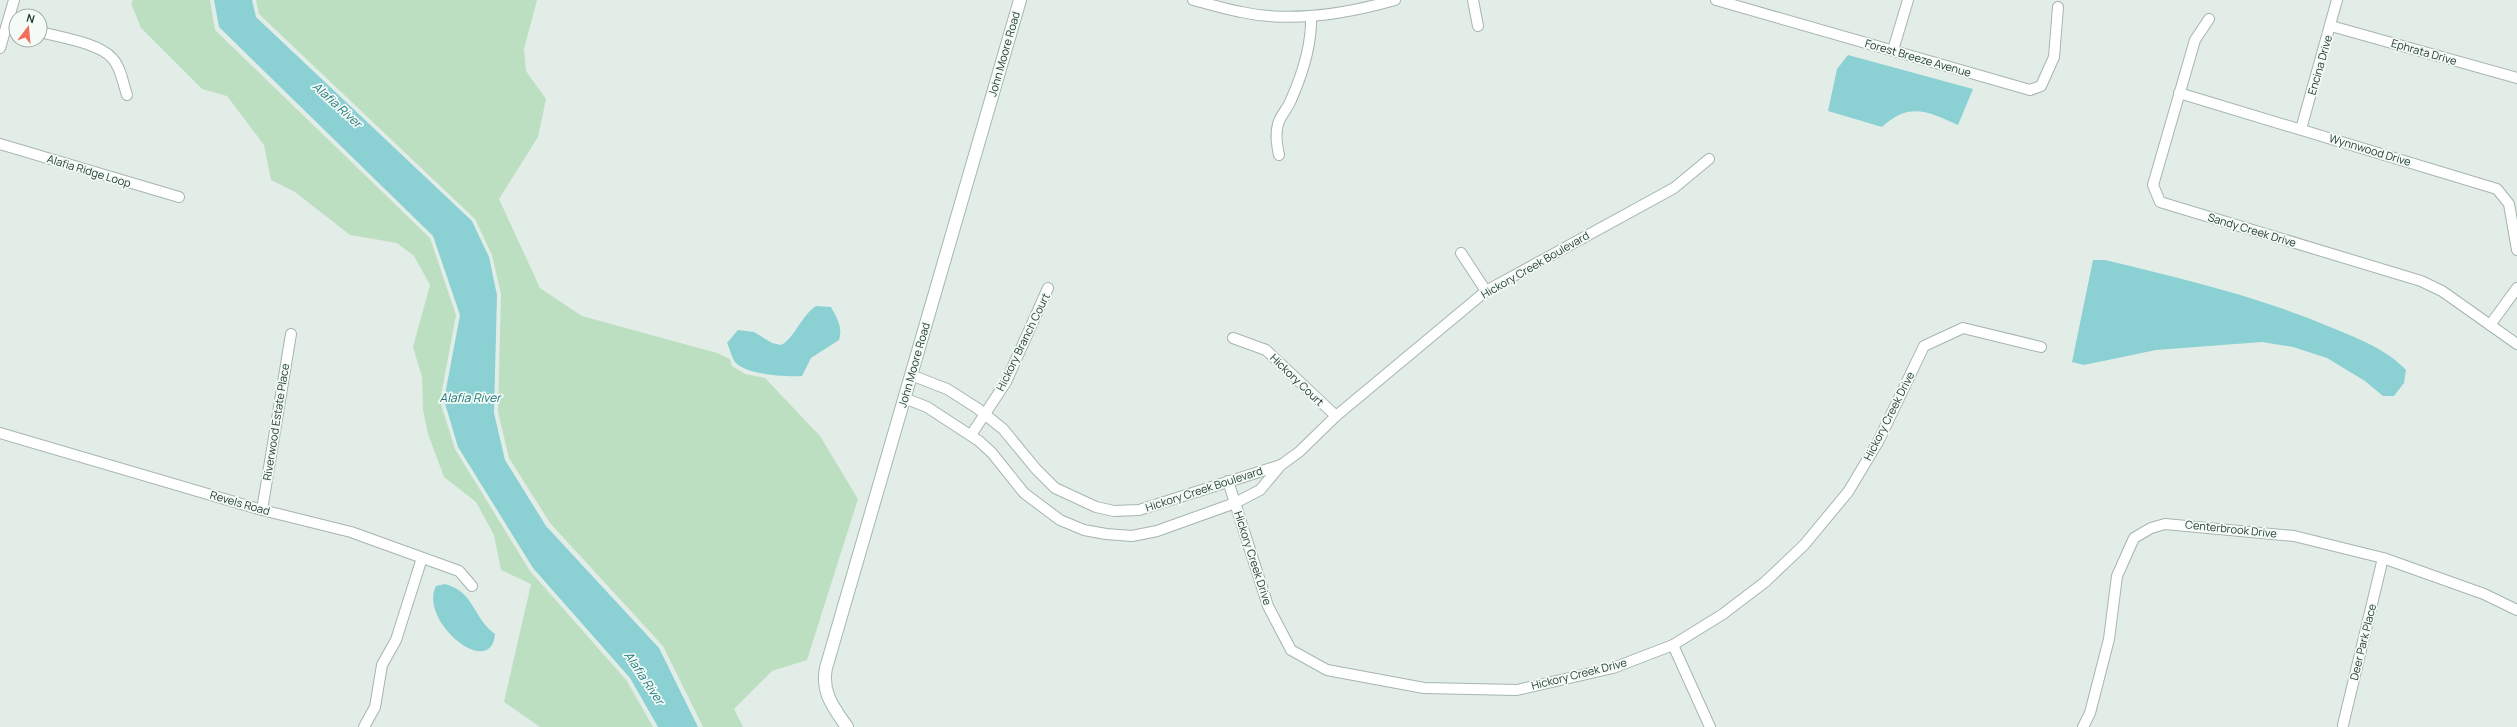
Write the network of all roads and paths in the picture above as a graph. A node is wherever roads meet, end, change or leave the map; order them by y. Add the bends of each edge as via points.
1 (1020, 0) edge
2 (1193, 0) edge
3 (1395, 0) edge
4 (1473, 0) edge
5 (1716, 0) edge
6 (1908, 0) edge
7 (2337, 0) edge
8 (2058, 7) dead end
9 (1311, 16) junction
10 (2209, 19) dead end
11 (1478, 26) dead end
12 (2331, 26) junction
13 (8, 32) edge
14 (48, 34) edge
15 (0, 48) edge
16 (1893, 50) junction
17 (2517, 78) edge
18 (2179, 93) junction
19 (127, 95) dead end
20 (2301, 129) junction
21 (0, 144) edge
22 (1279, 155) dead end
23 (1709, 160) dead end
24 (179, 197) dead end
25 (2517, 250) edge
26 (1461, 253) dead end
27 (1048, 288) dead end
28 (2517, 288) edge
29 (1486, 291) junction
30 (2490, 325) junction
31 (291, 334) dead end
32 (1233, 338) dead end
33 (2517, 344) edge
34 (2041, 347) dead end
35 (911, 376) junction
36 (904, 398) junction
37 (985, 413) junction
38 (1336, 416) junction
39 (0, 433) edge
40 (971, 435) junction
41 (1281, 465) junction
42 (1228, 480) junction
43 (1236, 503) junction
44 (262, 510) junction
45 (422, 558) junction
46 (2383, 558) junction
47 (472, 586) dead end
48 (2517, 610) edge
49 (1673, 645) junction
50 (2343, 725) dead end
51 (364, 727) edge
52 (847, 727) edge
53 (1710, 727) edge
54 (2083, 727) edge

1 - 35 street, John Moore Road
2 - 9 street via 1242,12
3 - 9 street via 1365,8
4 - 11 street
5 - 16 street, Forest Breeze Avenue
6 - 16 street
7 - 12 street, Encina Drive
8 - 16 street, Forest Breeze Avenue via 2054,56 2041,86 2030,90
9 - 22 street via 1312,33 1291,101 1278,122 1276,133
10 - 18 street, Sandy Creek Drive via 2195,40
12 - 17 street, Ephrata Drive
12 - 20 street, Encina Drive
13 - 15 street
14 - 19 street via 100,49 112,57
18 - 20 street, Wynnwood Drive
18 - 30 street, Sandy Creek Drive via 2152,186 2160,202 2422,281 2442,291
20 - 25 street, Wynnwood Drive via 2498,189 2509,204
21 - 24 street, Alafia Ridge Loop
23 - 29 street, Hickory Creek Boulevard via 1674,188
26 - 29 street
27 - 37 street, Hickory Branch Court via 1006,382
28 - 30 street
29 - 38 street, Hickory Creek Boulevard
30 - 33 street, Sandy Creek Drive
31 - 44 street, Riverwood Estate Place
32 - 38 street, Hickory Court via 1266,350
34 - 49 street, Hickory Creek Drive via 1963,328 1924,346 1867,461 1848,492 1804,545 1765,582 1723,614
35 - 36 street, John Moore Road
35 - 37 street, Hickory Creek Boulevard via 947,389
36 - 40 street, Hickory Creek Boulevard via 927,407
36 - 52 street, John Moore Road via 824,679 826,694
37 - 40 street, Hickory Branch Court
37 - 42 street, Hickory Creek Boulevard via 1011,438 1048,482 1064,493 1096,507 1139,510
38 - 41 street, Hickory Creek Boulevard via 1299,452
39 - 44 street, Revels Road
40 - 43 street, Hickory Creek Boulevard via 992,453 1024,493 1038,506 1060,520 1095,533 1132,536 1144,534
41 - 42 street, Hickory Creek Boulevard
41 - 43 street, Hickory Creek Boulevard via 1268,483
42 - 43 street, Hickory Creek Drive
43 - 49 street, Hickory Creek Drive via 1268,606 1291,650 1328,670 1424,688 1517,690 1613,668
44 - 45 street, Revels Road via 351,532
45 - 47 street, Revels Road via 459,571
45 - 51 street via 396,640 382,665 375,707
46 - 48 street, Centerbrook Drive via 2484,594
46 - 50 street, Deer Park Place
46 - 54 street, Centerbrook Drive via 2294,536 2173,523 2141,533 2134,538 2117,576 2109,639 2090,713
49 - 53 street

